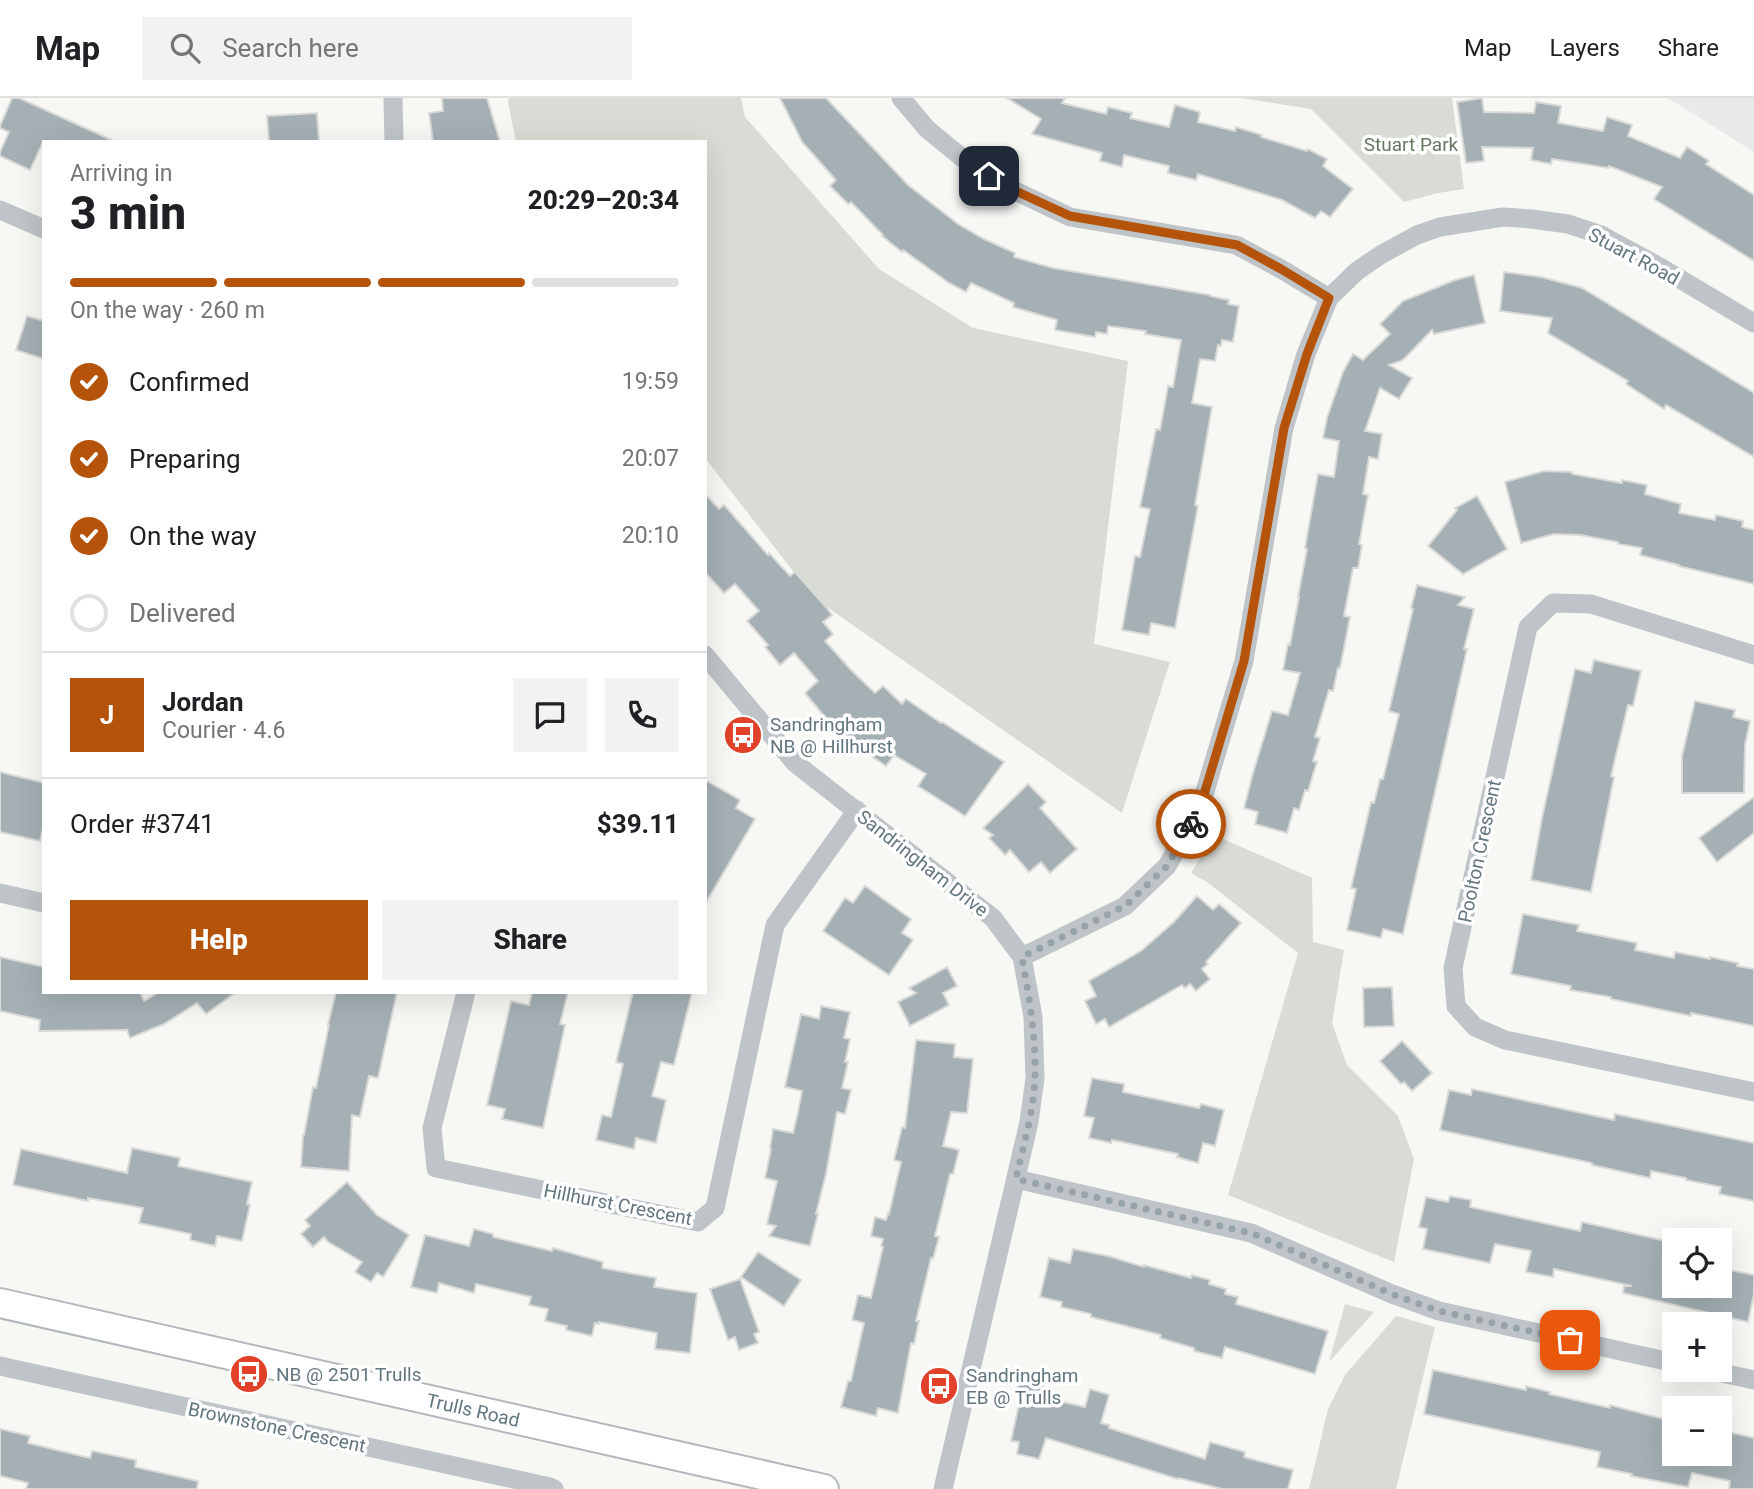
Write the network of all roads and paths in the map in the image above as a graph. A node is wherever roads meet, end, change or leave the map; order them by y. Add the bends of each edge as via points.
1 (393, 98) edge
2 (901, 98) edge
3 (394, 140) edge
4 (0, 210) edge
5 (42, 228) edge
6 (1329, 298) junction
7 (1754, 323) edge
8 (1754, 655) edge
9 (707, 657) edge
10 (857, 810) junction
11 (0, 893) edge
12 (42, 903) edge
13 (1022, 957) junction
14 (466, 994) edge
15 (1754, 1091) edge
16 (1016, 1179) junction
17 (0, 1303) edge
18 (1662, 1360) edge
19 (0, 1366) edge
20 (1732, 1375) edge
21 (1754, 1380) edge
22 (554, 1489) edge
23 (824, 1489) edge
24 (943, 1489) edge

1 - 3 street
2 - 6 street via 927,129 1007,187 1070,216 1237,245
4 - 5 street
6 - 7 street, Stuart Road via 1357,271 1417,235 1503,217 1568,223 1601,235
6 - 13 street, Stuart Road via 1284,428 1244,661 1200,808 1167,866 1125,906
8 - 15 street, Poolton Crescent via 1591,604 1553,603 1528,627 1453,968 1456,1006 1475,1027 1505,1040
9 - 10 street, Sandringham Drive via 795,763
10 - 13 street, Sandringham Drive via 993,918
10 - 14 street, Hillhurst Crescent via 775,925 715,1209 698,1222 436,1168 432,1128
11 - 12 street
13 - 16 street, Sandringham Drive via 1032,1017 1035,1078
16 - 18 street via 1251,1233 1439,1311
16 - 24 street, Sandringham Drive
17 - 23 street, Trulls Road
19 - 22 street, Brownstone Crescent
20 - 21 street

